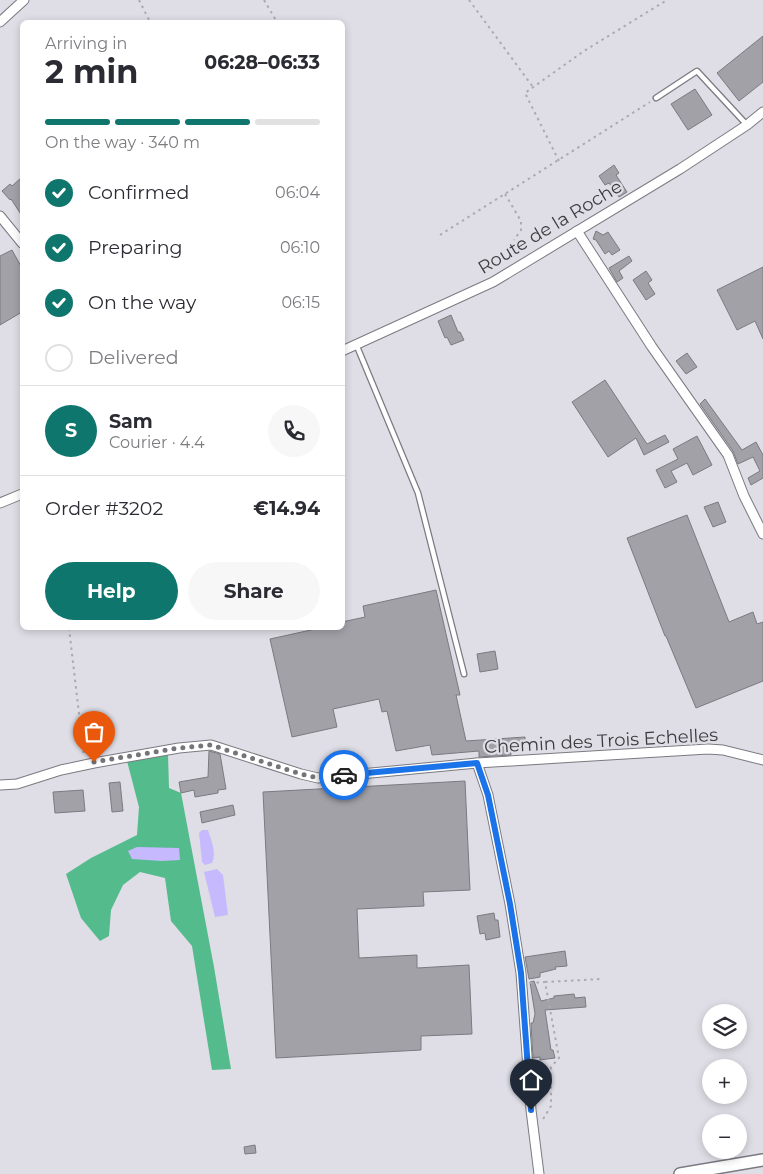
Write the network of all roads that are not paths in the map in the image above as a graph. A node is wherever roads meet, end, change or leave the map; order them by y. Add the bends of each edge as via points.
1 (24, 0) edge
2 (0, 22) edge
3 (656, 98) road end
4 (763, 112) edge
5 (747, 125) junction
6 (0, 216) edge
7 (577, 231) junction
8 (20, 241) edge
9 (356, 344) junction
10 (345, 350) edge
11 (20, 495) edge
12 (0, 503) edge
13 (763, 534) edge
14 (464, 674) dead end
15 (763, 760) edge
16 (477, 763) junction
17 (0, 786) edge
18 (763, 1160) edge
19 (693, 1173) edge
20 (539, 1174) edge
21 (680, 1174) edge

1 - 2 street
3 - 5 lane via 697,71
4 - 5 street, Route de la Roche
5 - 7 street, Route de la Roche
6 - 8 street
7 - 9 street, Route de la Roche via 493,282
7 - 13 street via 652,347 728,455
9 - 10 street, Route de la Roche
9 - 14 lane via 418,493
11 - 12 street
15 - 16 street, Chemin des Trois Echelles via 708,749
16 - 17 street, Chemin des Trois Echelles via 318,778 211,745 85,765
16 - 20 street via 488,795 510,904 521,983
18 - 19 street
19 - 21 street

